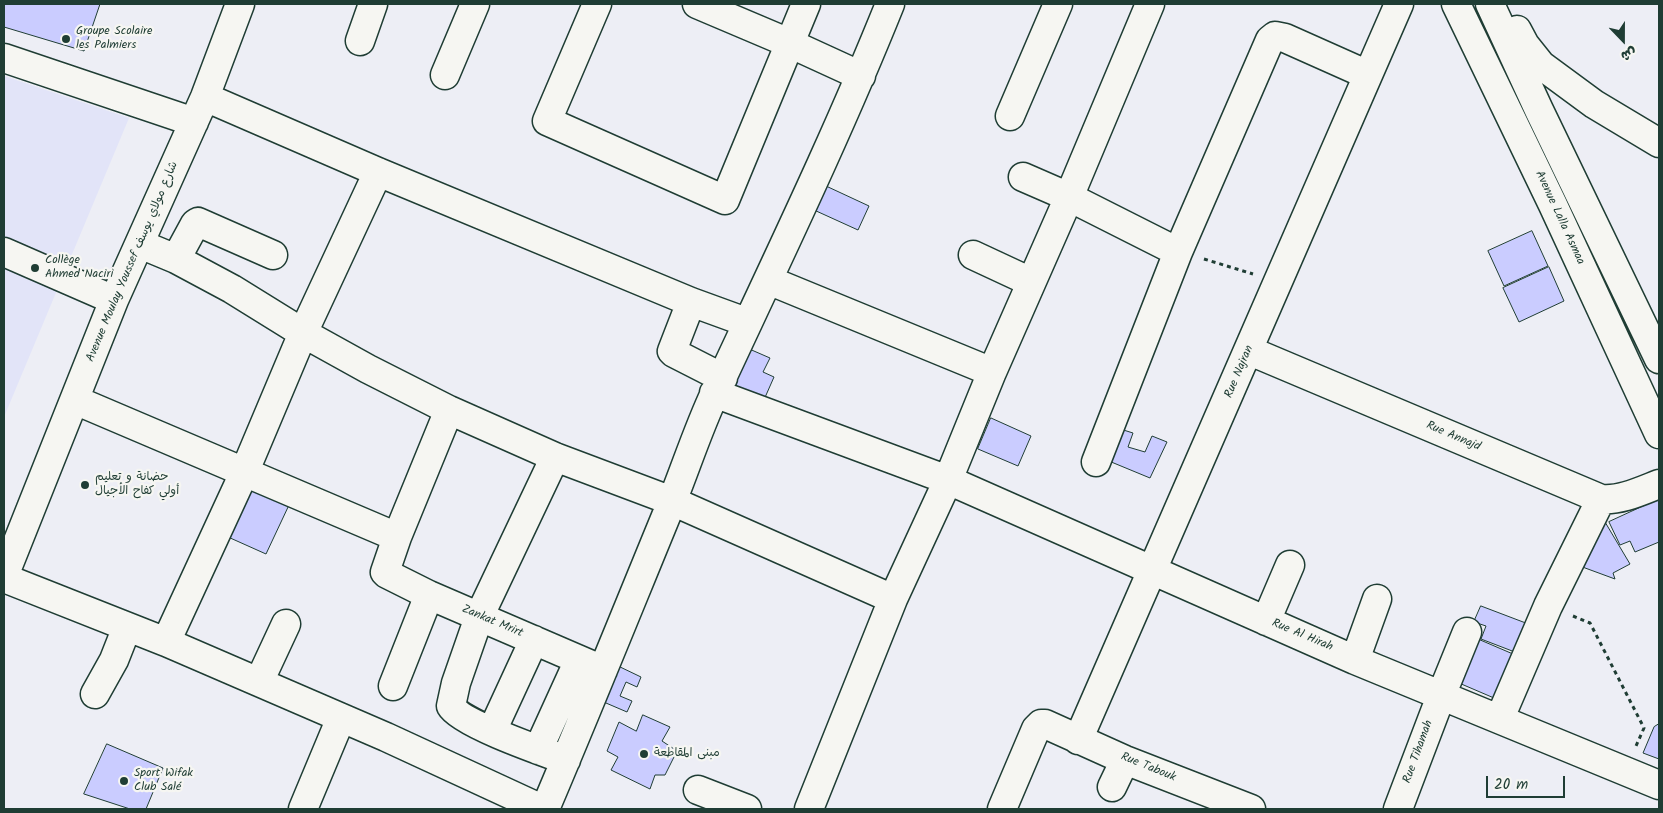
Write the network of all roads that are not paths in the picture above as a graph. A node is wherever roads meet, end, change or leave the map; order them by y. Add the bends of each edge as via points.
1 (240, 4) edge
2 (373, 4) edge
3 (475, 4) edge
4 (597, 4) edge
5 (699, 4) edge
6 (806, 4) edge
7 (890, 4) edge
8 (1058, 4) edge
9 (1150, 4) edge
10 (1399, 4) edge
11 (1456, 4) edge
12 (1498, 6) edge
13 (360, 40) dead end
14 (789, 42) junction
15 (4, 58) edge
16 (445, 75) dead end
17 (1368, 75) junction
18 (861, 76) junction
19 (206, 96) junction
20 (1010, 116) dead end
21 (194, 122) junction
22 (1659, 143) edge
23 (378, 172) junction
24 (1023, 177) dead end
25 (1069, 198) junction
26 (140, 244) junction
27 (4, 252) edge
28 (1178, 252) junction
29 (273, 255) dead end
30 (973, 255) dead end
31 (176, 259) junction
32 (768, 280) junction
33 (1031, 282) junction
34 (114, 300) junction
35 (692, 302) junction
36 (746, 322) junction
37 (302, 333) junction
38 (1250, 351) junction
39 (1659, 359) edge
40 (992, 372) junction
41 (718, 386) junction
42 (75, 400) junction
43 (449, 410) junction
44 (1659, 434) edge
45 (555, 457) junction
46 (1096, 462) dead end
47 (244, 473) junction
48 (948, 480) junction
49 (1659, 484) edge
50 (1601, 499) junction
51 (672, 501) junction
52 (397, 537) junction
53 (1290, 565) dead end
54 (1154, 570) junction
55 (4, 577) edge
56 (429, 595) junction
57 (893, 599) junction
58 (1377, 599) dead end
59 (480, 617) junction
60 (1266, 621) junction
61 (286, 624) dead end
62 (127, 627) junction
63 (1467, 632) dead end
64 (534, 640) junction
65 (166, 642) junction
66 (1355, 660) junction
67 (591, 665) junction
68 (259, 682) junction
69 (393, 686) dead end
70 (95, 694) dead end
71 (1441, 696) junction
72 (341, 718) junction
73 (1500, 718) junction
74 (492, 731) junction
75 (1078, 740) junction
76 (538, 750) junction
77 (566, 760) junction
78 (1125, 760) junction
79 (1659, 785) edge
80 (1112, 787) dead end
81 (698, 790) dead end
82 (494, 799) edge
83 (1236, 806) edge
84 (303, 809) edge
85 (544, 809) edge
86 (746, 809) edge
87 (809, 809) edge
88 (1002, 809) edge
89 (1398, 809) edge

1 - 19 street, Avenue Moulay Youssef شارع مولاي يوسف
2 - 13 street
3 - 16 street
4 - 14 street via 547,121 725,200
5 - 14 street
6 - 14 street
7 - 18 street
8 - 20 street
9 - 25 street
10 - 17 street, Rue Najran
11 - 44 street, Avenue Lalla Asmaa
12 - 22 street via 1541,65 1594,104
12 - 39 street via 1539,110
14 - 18 street
15 - 21 street
17 - 28 street via 1285,38 1272,38
17 - 38 street, Rue Najran
18 - 32 street
19 - 21 street, Avenue Moulay Youssef شارع مولاي يوسف
19 - 23 street
21 - 26 street, Avenue Moulay Youssef شارع مولاي يوسف
23 - 35 street
23 - 37 street
24 - 25 street
25 - 28 street
25 - 33 street
26 - 31 street
26 - 34 street, Avenue Moulay Youssef شارع مولاي يوسف
27 - 34 street
28 - 46 street
29 - 31 street via 198,222
30 - 33 street
31 - 37 street
32 - 36 street
32 - 40 street
33 - 40 street
34 - 42 street, Avenue Moulay Youssef شارع مولاي يوسف
35 - 36 street
35 - 41 street, Rue Al Hirah via 672,351
36 - 41 street
37 - 43 street
37 - 47 street
38 - 50 street, Rue Annajd
38 - 54 street, Rue Najran
40 - 48 street
41 - 48 street, Rue Al Hirah
41 - 51 street
42 - 47 street
42 - 55 street, Avenue Moulay Youssef شارع مولاي يوسف
43 - 45 street
43 - 52 street
45 - 51 street
45 - 59 street
47 - 52 street
47 - 65 street
48 - 54 street, Rue Al Hirah
48 - 57 street
49 - 50 street via 1619,498
50 - 73 street via 1548,606
51 - 57 street
51 - 67 street
52 - 56 street, Zankat Mrirt via 385,570 387,574
53 - 60 street
54 - 60 street, Rue Al Hirah
54 - 75 street, Rue Najran
55 - 62 street
56 - 59 street, Zankat Mrirt
56 - 69 street
57 - 87 street
58 - 66 street
59 - 64 street, Zankat Mrirt
59 - 74 street via 451,706 457,714
60 - 66 street, Rue Al Hirah
61 - 68 street
62 - 65 street
62 - 70 street
63 - 71 street, Rue Tihamah
64 - 67 street, Zankat Mrirt
64 - 74 street
65 - 68 street
66 - 71 street, Rue Al Hirah
67 - 76 street
67 - 77 street
68 - 72 street
71 - 73 street, Rue Al Hirah
71 - 89 street, Rue Tihamah
72 - 82 street
72 - 84 street
73 - 79 street, Rue Al Hirah
74 - 76 street
75 - 78 street, Rue Tabouk
75 - 88 street, Rue Tabouk via 1041,724
76 - 77 street
77 - 85 street
78 - 80 street
78 - 83 street, Rue Tabouk
81 - 86 street
82 - 85 street

